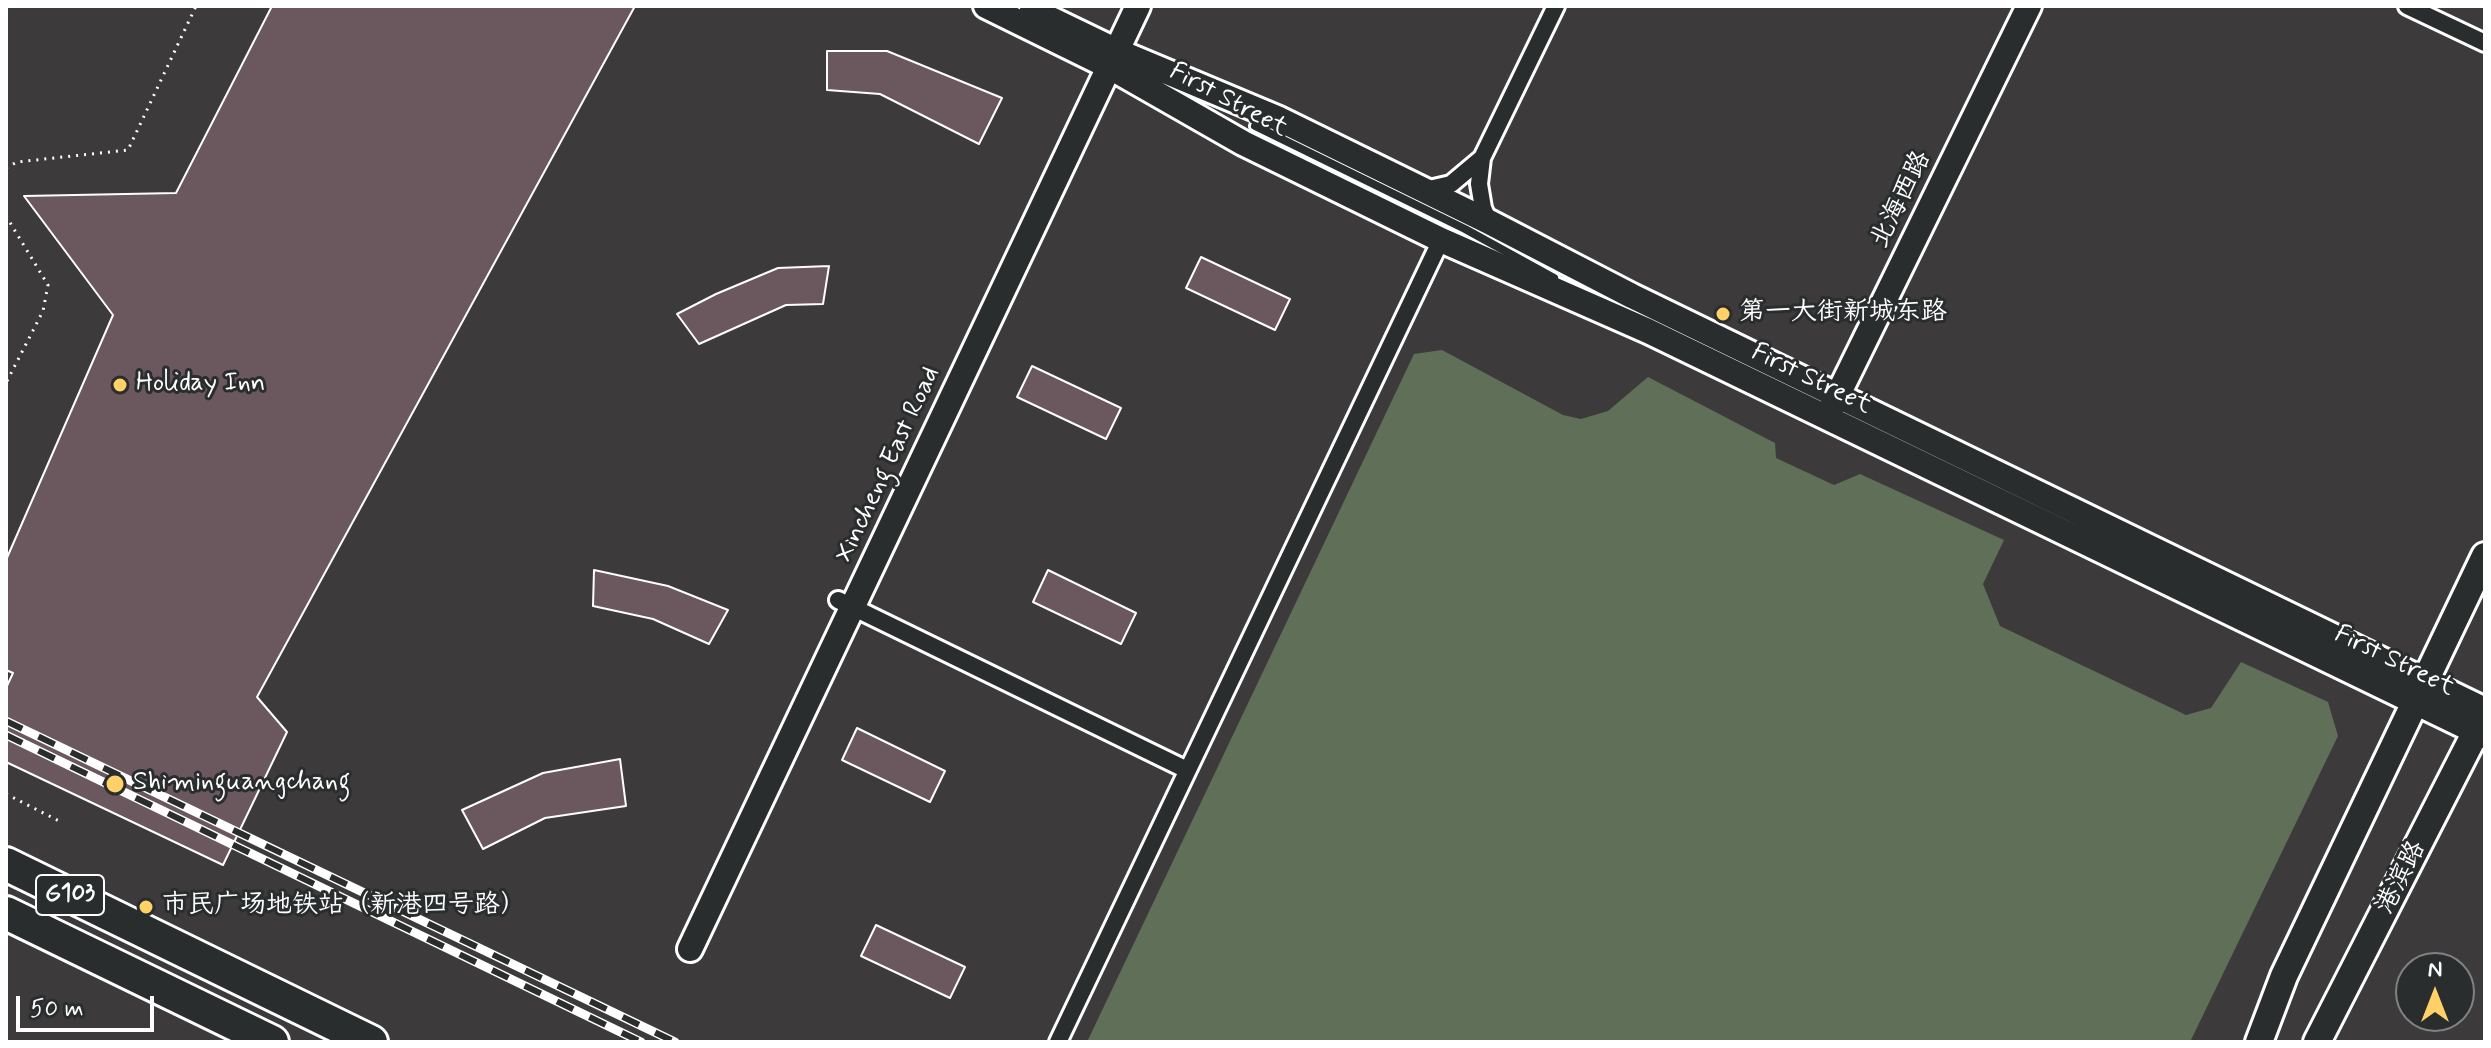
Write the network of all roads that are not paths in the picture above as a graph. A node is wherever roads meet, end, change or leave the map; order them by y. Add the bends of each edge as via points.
1 (986, 6) edge
2 (1024, 6) edge
3 (1122, 6) edge
4 (1138, 6) edge
5 (1556, 6) edge
6 (2029, 6) edge
7 (2407, 6) edge
8 (2485, 43) edge
9 (1106, 56) junction
10 (1255, 126) dead end
11 (1482, 158) junction
12 (1425, 190) junction
13 (1489, 222) junction
14 (1441, 240) junction
15 (1648, 331) junction
16 (1837, 396) junction
17 (1826, 419) junction
18 (2485, 556) edge
19 (846, 603) junction
20 (2420, 692) junction
21 (2483, 723) edge
22 (1187, 770) junction
23 (6, 864) edge
24 (6, 913) edge
25 (682, 946) dead end
26 (2284, 976) junction
27 (272, 1042) edge
28 (371, 1042) edge
29 (1058, 1042) edge
30 (2242, 1042) edge
31 (2259, 1042) edge
32 (2319, 1042) edge

1 - 9 main road, First Street
2 - 9 main road, First Street
3 - 9 main road, Xincheng East Road
4 - 9 main road, Xincheng East Road
5 - 11 street
6 - 16 main road, 北海西路
7 - 8 street
9 - 12 main road, First Street via 1277,118
9 - 14 main road, First Street via 1243,143
9 - 19 main road, Xincheng East Road
10 - 15 lane via 1493,244
11 - 12 street via 1451,184
11 - 13 street via 1479,184
12 - 13 main road, First Street
13 - 16 main road, First Street
14 - 15 main road, First Street
14 - 22 street
15 - 17 main road, First Street
16 - 17 main road, 北海西路
16 - 20 main road, First Street
17 - 20 main road, First Street
18 - 20 main road
19 - 22 street
19 - 25 main road, Xincheng East Road
20 - 21 main road, First Street
20 - 26 main road
21 - 32 main road, 港滨路
22 - 29 street
23 - 28 highway, G103
24 - 27 highway, G103
26 - 30 main road
26 - 31 main road

